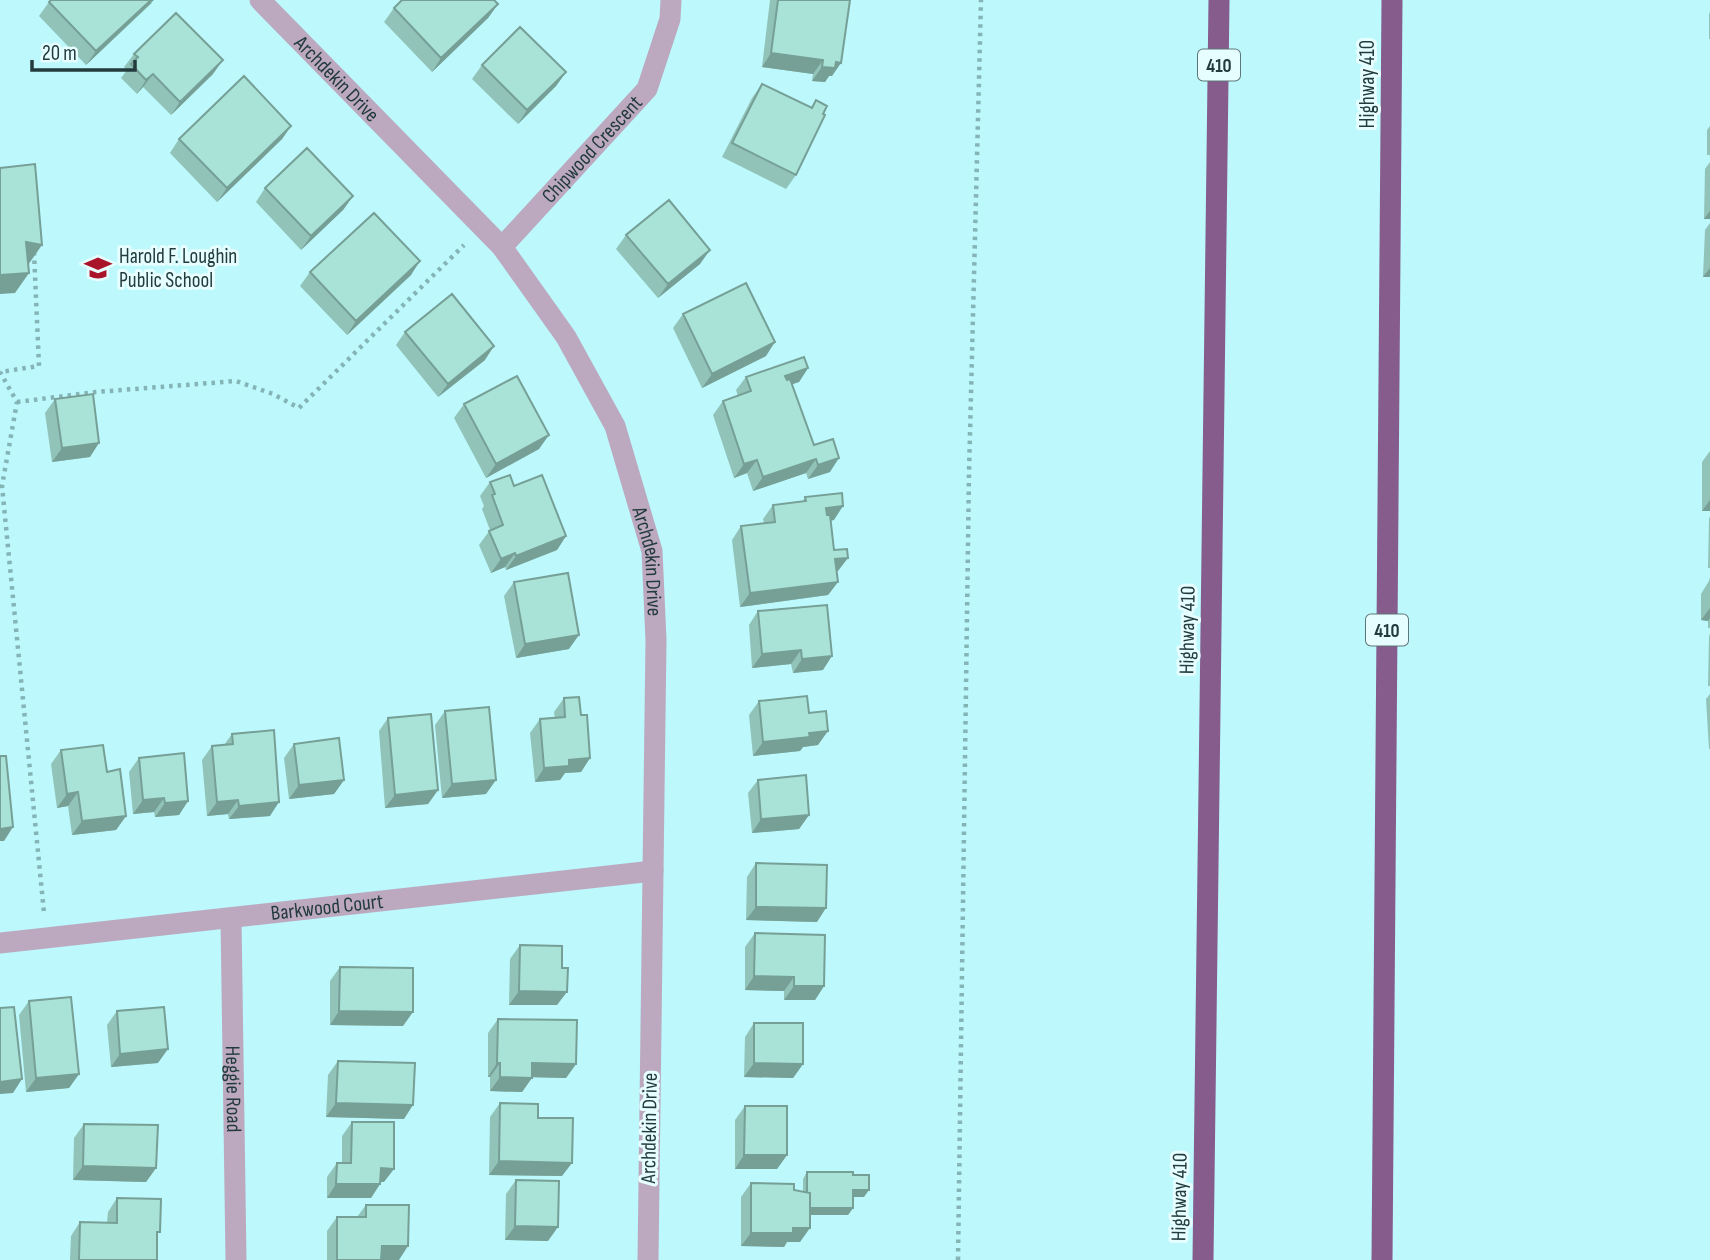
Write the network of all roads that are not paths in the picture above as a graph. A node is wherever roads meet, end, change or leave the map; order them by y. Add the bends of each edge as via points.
1 (260, 0) edge
2 (671, 0) edge
3 (1219, 0) edge
4 (1392, 0) edge
5 (502, 247) junction
6 (653, 872) junction
7 (231, 919) junction
8 (0, 943) edge
9 (236, 1260) edge
10 (648, 1260) edge
11 (1203, 1260) edge
12 (1382, 1260) edge

1 - 5 street, Archdekin Drive
2 - 5 street, Chipwood Crescent via 670,19 647,89
3 - 11 highway, Highway 410 / 410
4 - 12 highway, Highway 410 / 410
5 - 6 street, Archdekin Drive via 566,337 615,426 653,551
6 - 7 street, Barkwood Court
6 - 10 street, Archdekin Drive
7 - 8 street, Barkwood Court
7 - 9 street, Heggie Road

